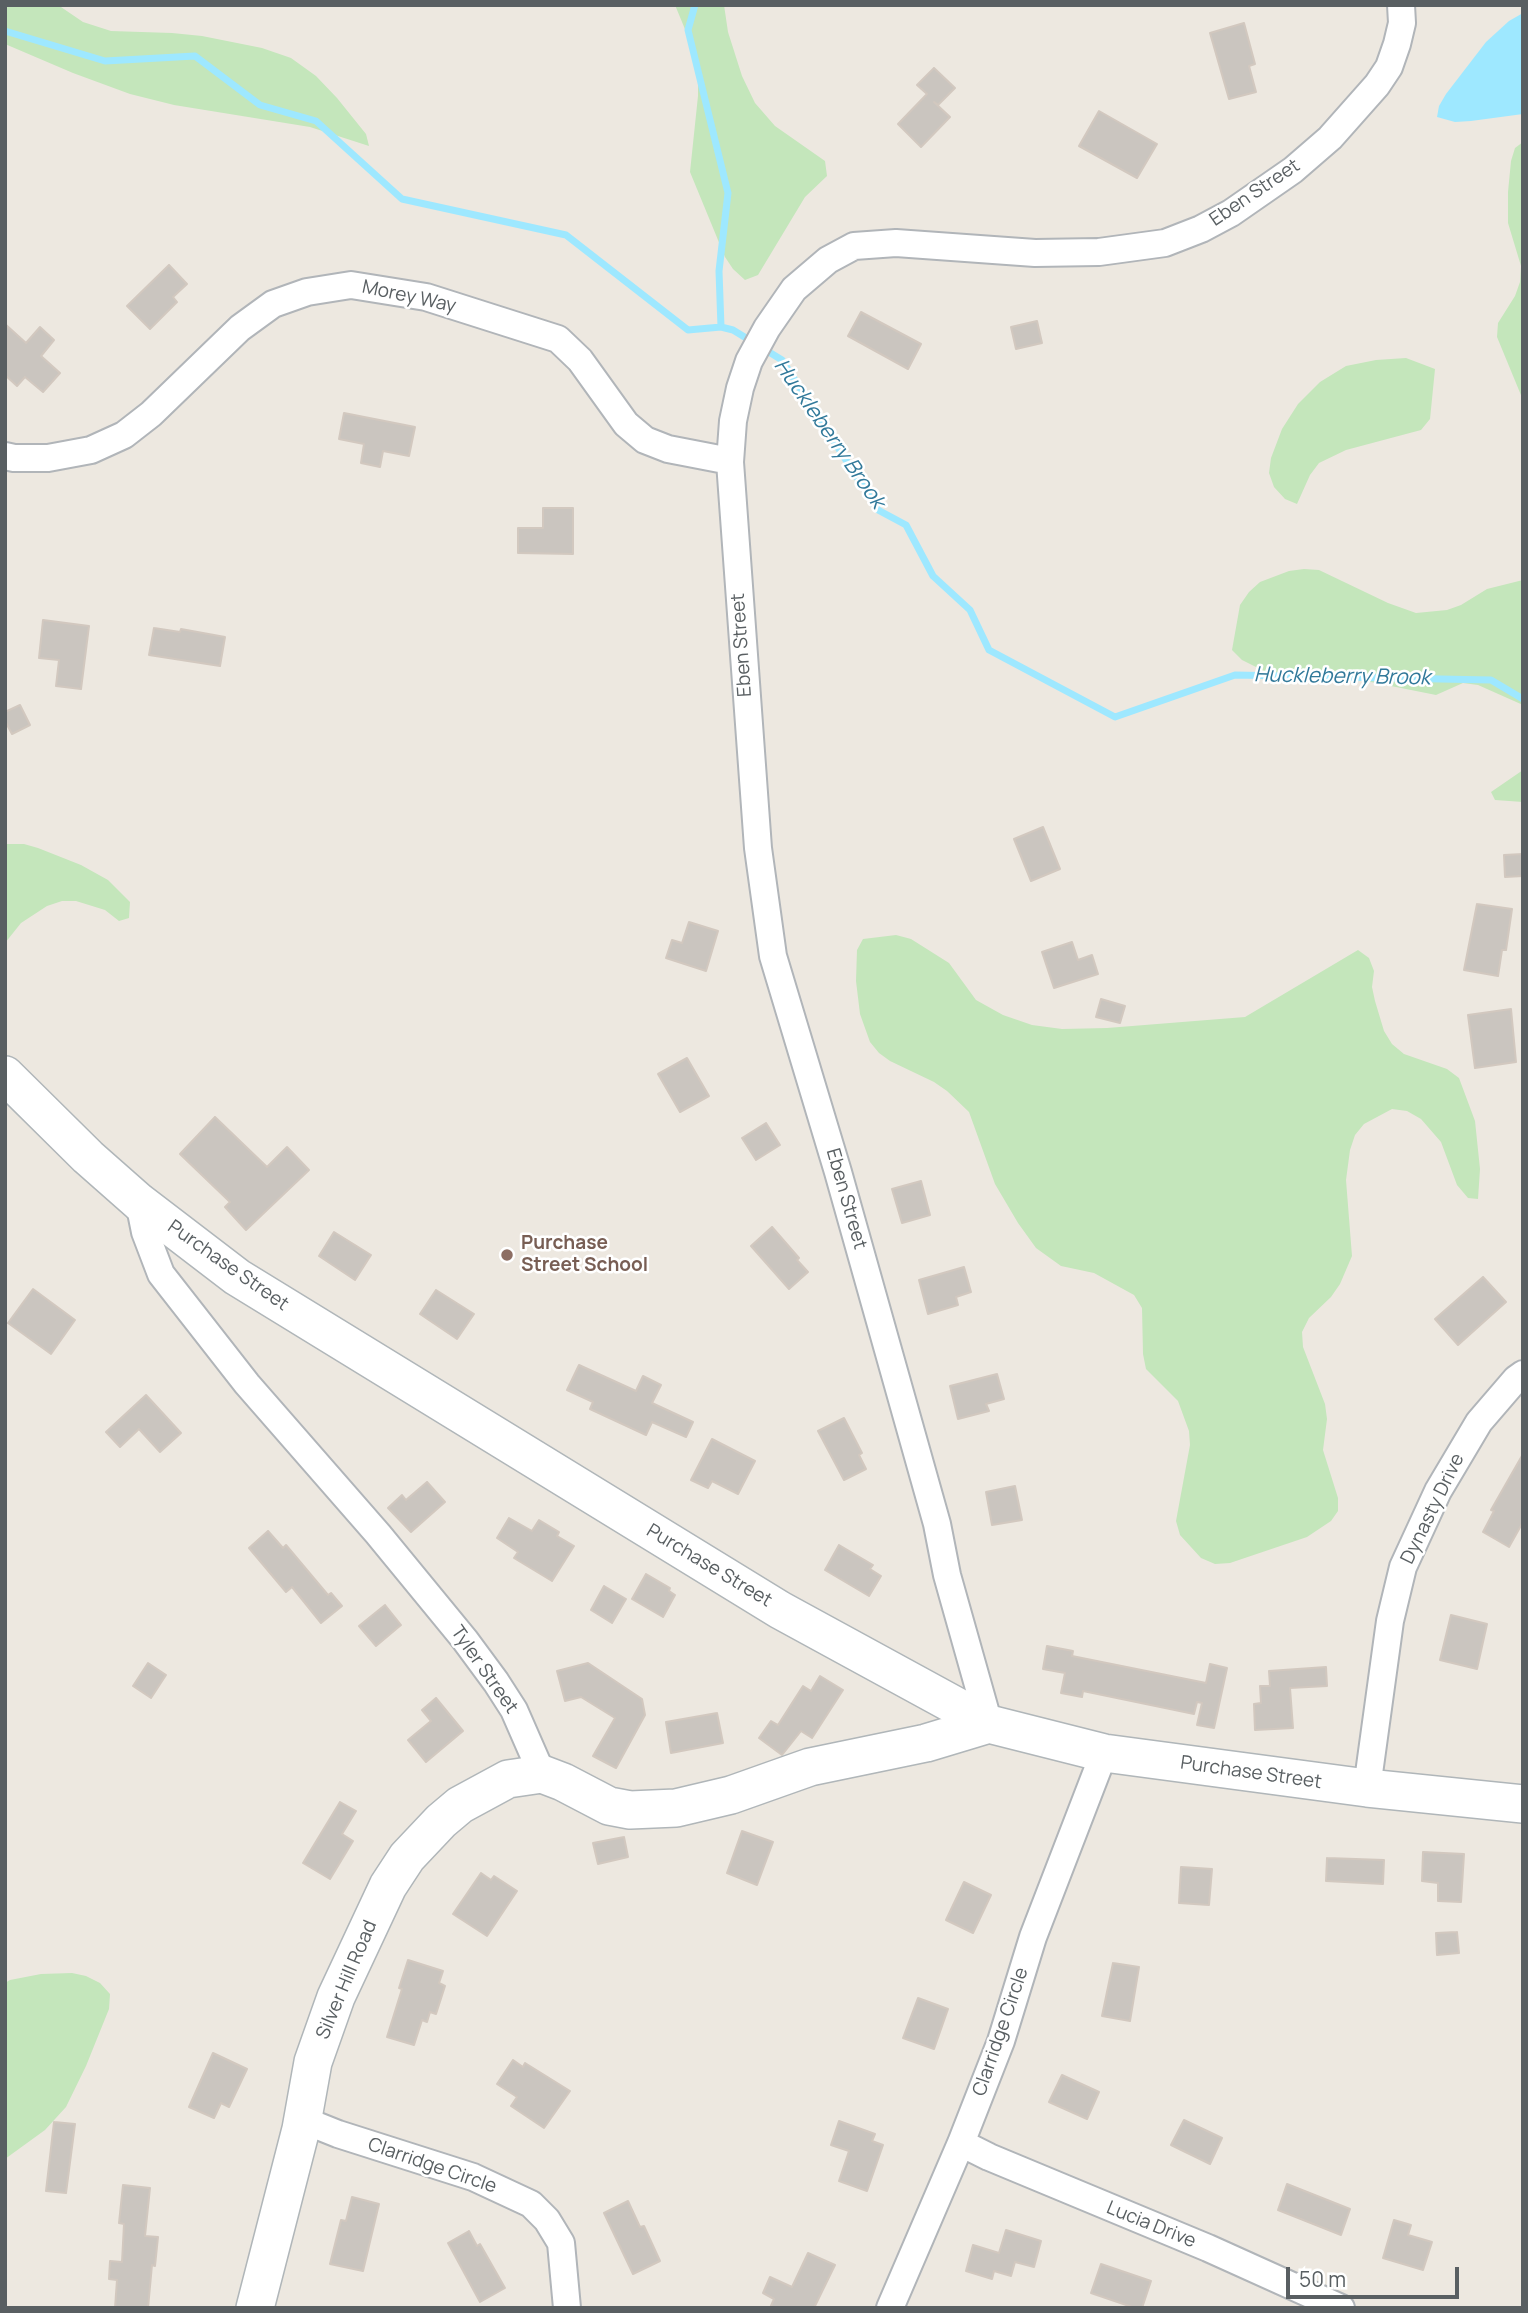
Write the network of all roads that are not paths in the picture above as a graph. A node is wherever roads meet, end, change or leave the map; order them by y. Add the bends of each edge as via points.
1 (1401, 5) edge
2 (5, 456) edge
3 (730, 461) junction
4 (5, 1075) edge
5 (139, 1202) junction
6 (1523, 1374) edge
7 (989, 1724) junction
8 (1104, 1753) junction
9 (542, 1774) junction
10 (1367, 1788) junction
11 (1523, 1804) edge
12 (303, 2120) junction
13 (961, 2143) junction
14 (255, 2308) edge
15 (567, 2308) edge
16 (890, 2308) edge
17 (1341, 2308) edge

1 - 3 street, Eben Street via 1402,23 1389,67 1330,138 1283,177 1201,229 1165,243 1099,253 896,243 854,246 828,260 794,289 749,361 733,421
2 - 3 street, Morey Way via 59,456 91,450 124,435 240,328 273,304 307,292 351,285 426,297 558,339 580,359 626,424 645,440
3 - 7 street, Eben Street via 758,848 773,956 937,1524
4 - 5 main road, Purchase Street
5 - 7 main road, Purchase Street via 237,1278 780,1610
5 - 9 street, Tyler Street via 161,1274 247,1384 473,1651 514,1710
6 - 10 street, Dynasty Drive via 1479,1422 1438,1491 1404,1567 1390,1621
7 - 8 main road, Purchase Street
7 - 9 main road via 926,1744 810,1767 731,1795 676,1808 608,1806
8 - 10 main road, Purchase Street
8 - 13 street, Clarridge Circle
9 - 12 main road, Silver Hill Road via 508,1779 467,1800 407,1857 388,1885 336,1997 313,2062
10 - 11 main road, Purchase Street
12 - 14 main road, Silver Hill Road
12 - 15 street, Clarridge Circle via 473,2176 531,2204 561,2242
13 - 16 street, Clarridge Circle
13 - 17 street, Lucia Drive

